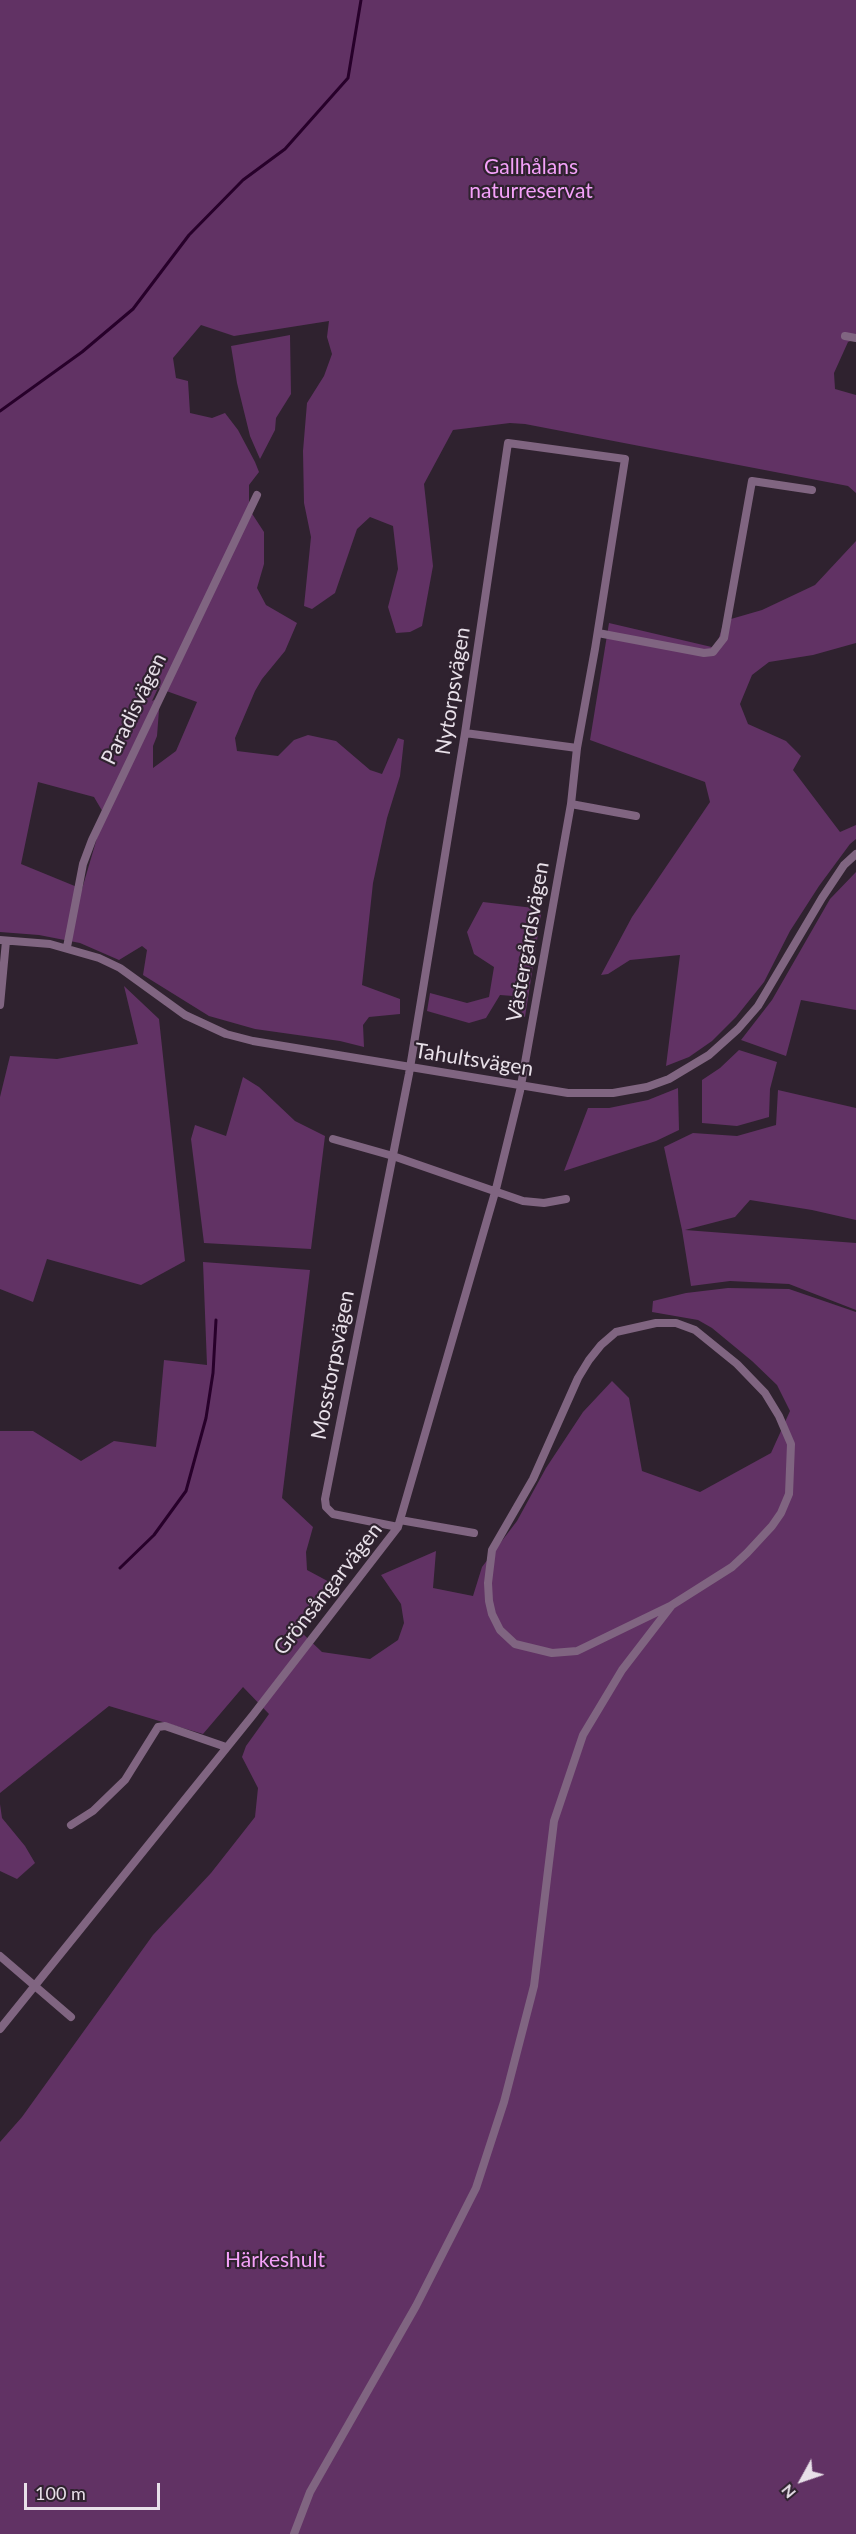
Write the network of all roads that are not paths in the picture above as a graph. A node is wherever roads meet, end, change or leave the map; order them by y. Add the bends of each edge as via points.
1 (845, 336) dead end
2 (856, 338) edge
3 (625, 459) joint
4 (812, 490) dead end
5 (257, 495) dead end
6 (598, 633) junction
7 (465, 733) junction
8 (577, 748) junction
9 (571, 804) junction
10 (636, 816) dead end
11 (856, 854) edge
12 (3, 941) edge
13 (67, 947) junction
14 (0, 1005) edge
15 (410, 1064) junction
16 (521, 1086) junction
17 (333, 1139) dead end
18 (393, 1156) junction
19 (496, 1190) junction
20 (566, 1199) dead end
21 (399, 1524) junction
22 (474, 1533) dead end
23 (672, 1605) junction
24 (226, 1747) junction
25 (71, 1826) dead end
26 (0, 1956) edge
27 (35, 1984) junction
28 (71, 2018) dead end
29 (0, 2029) edge
30 (294, 2534) edge

1 - 2 street
3 - 6 street, Västergårdsvägen
3 - 7 street, Nytorpsvägen via 508,443
4 - 6 street via 752,481 724,638 713,652
5 - 13 street, Paradisvägen via 92,840 83,864
6 - 8 street, Västergårdsvägen
7 - 8 street
7 - 15 street, Nytorpsvägen
8 - 9 street, Västergårdsvägen
9 - 10 street
9 - 16 street, Västergårdsvägen
11 - 16 street, Tahultsvägen via 822,898 758,1006 709,1055 669,1079 629,1090 589,1095
12 - 13 street, Tahultsvägen
12 - 14 street
13 - 15 street, Tahultsvägen via 120,968 185,1015 226,1034
15 - 16 street, Tahultsvägen
15 - 18 street, Mosstorpsvägen
16 - 19 street, Grönsångarvägen
17 - 18 street
18 - 19 street
18 - 21 street, Mosstorpsvägen via 325,1499 333,1514
19 - 20 street via 523,1201
19 - 21 street, Grönsångarvägen
21 - 22 street
21 - 24 street, Grönsångarvägen
23 - 23 street via 577,1651 552,1653 515,1644 500,1630 492,1614 488,1583 492,1550 533,1479 589,1360 616,1332 656,1323 675,1323 695,1330 737,1364 765,1393 791,1444 789,1494 772,1526 732,1567
23 - 30 street via 622,1670 579,1746 554,1821 534,1986 504,2102 476,2188 416,2306 310,2492
24 - 25 street via 158,1727 125,1780
24 - 27 street, Grönsångarvägen
26 - 27 street
27 - 28 street
27 - 29 street, Grönsångarvägen

